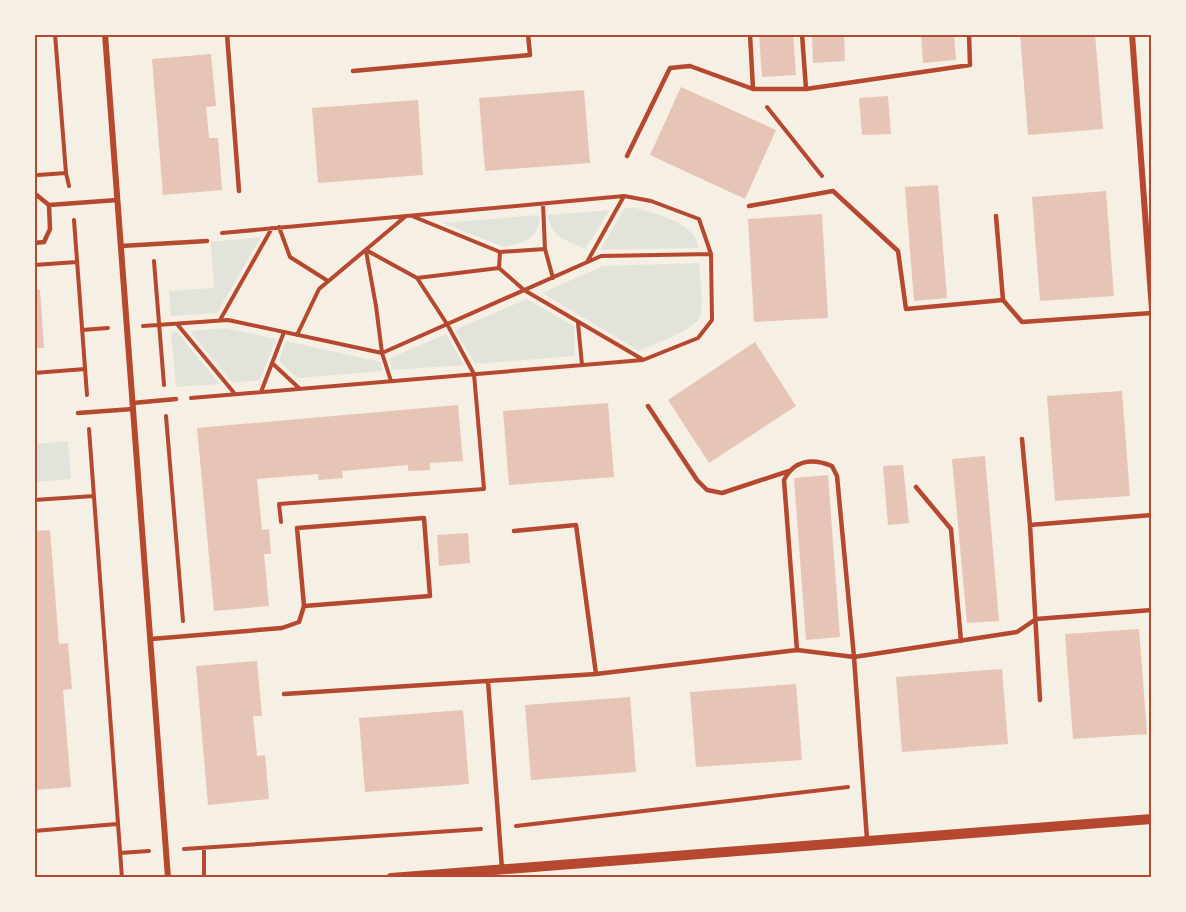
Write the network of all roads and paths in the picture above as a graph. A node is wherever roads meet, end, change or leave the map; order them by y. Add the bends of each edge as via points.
1 (56, 34) edge
2 (105, 34) edge
3 (227, 34) edge
4 (528, 34) edge
5 (750, 34) edge
6 (802, 34) edge
7 (969, 34) edge
8 (1132, 34) edge
9 (353, 71) dead end
10 (753, 89) junction
11 (806, 89) junction
12 (627, 156) dead end
13 (66, 172) junction
14 (34, 175) edge
15 (240, 191) dead end
16 (833, 191) junction
17 (34, 193) edge
18 (624, 196) junction
19 (117, 200) junction
20 (73, 204) junction
21 (543, 204) junction
22 (49, 206) junction
23 (750, 206) dead end
24 (409, 215) junction
25 (996, 216) dead end
26 (279, 227) junction
27 (272, 228) junction
28 (207, 241) joint
29 (34, 243) edge
30 (153, 244) junction
31 (121, 246) junction
32 (545, 249) junction
33 (366, 250) junction
34 (500, 252) junction
35 (711, 254) junction
36 (77, 262) junction
37 (586, 263) junction
38 (34, 265) edge
39 (499, 268) junction
40 (553, 278) junction
41 (417, 279) junction
42 (328, 281) junction
43 (524, 290) junction
44 (1003, 300) junction
45 (1152, 311) edge
46 (220, 320) junction
47 (578, 322) junction
48 (177, 323) junction
49 (447, 324) junction
50 (159, 325) junction
51 (127, 327) junction
52 (82, 330) junction
53 (284, 332) junction
54 (297, 335) junction
55 (382, 353) junction
56 (643, 360) junction
57 (272, 363) junction
58 (582, 365) junction
59 (85, 369) junction
60 (34, 373) edge
61 (474, 374) junction
62 (392, 381) junction
63 (300, 389) junction
64 (261, 392) junction
65 (234, 394) junction
66 (176, 399) joint
67 (165, 400) junction
68 (133, 406) junction
69 (648, 406) dead end
70 (78, 413) dead end
71 (88, 413) junction
72 (1022, 439) dead end
73 (789, 471) junction
74 (916, 487) dead end
75 (94, 496) junction
76 (34, 500) edge
77 (1152, 515) edge
78 (1030, 525) junction
79 (281, 526) dead end
80 (514, 531) dead end
81 (304, 606) junction
82 (1152, 610) edge
83 (194, 619) dead end
84 (1036, 619) junction
85 (182, 620) junction
86 (184, 637) junction
87 (151, 639) junction
88 (961, 641) junction
89 (797, 650) junction
90 (854, 657) junction
91 (596, 674) junction
92 (488, 681) junction
93 (284, 694) dead end
94 (1040, 700) dead end
95 (1152, 819) edge
96 (118, 824) junction
97 (34, 831) edge
98 (867, 840) junction
99 (204, 849) dead end
100 (502, 869) junction
101 (122, 878) edge
102 (168, 878) edge
103 (204, 878) edge
104 (391, 878) edge

1 - 13 path
2 - 19 street
3 - 15 lane
4 - 9 lane via 530,55
5 - 10 lane
6 - 11 lane
7 - 11 lane via 970,65
8 - 45 street
10 - 11 lane
10 - 12 lane via 690,66 670,68
10 - 16 path
13 - 14 path
13 - 20 path
16 - 23 lane
16 - 44 lane via 898,251 906,309
17 - 22 lane
18 - 21 path
18 - 35 path via 651,201 699,219
18 - 37 path
19 - 20 lane
19 - 31 street
20 - 22 lane
20 - 36 path
21 - 24 path
21 - 32 path
22 - 29 lane via 50,229 45,243
24 - 26 path
24 - 33 path
24 - 34 path
25 - 44 lane
26 - 27 path
26 - 42 path via 290,257
27 - 28 path via 215,233
27 - 46 path
28 - 30 lane
30 - 31 lane
30 - 50 path
31 - 51 street
32 - 34 path
32 - 40 path
33 - 41 path
33 - 42 path
33 - 55 path
34 - 39 path
35 - 37 path via 602,256
35 - 56 path via 712,320 698,338
36 - 38 path
36 - 52 path
37 - 40 path
39 - 41 path
39 - 43 path
40 - 43 path
41 - 49 path
42 - 54 path via 319,289
43 - 47 path
43 - 49 path
44 - 45 lane via 1022,322
46 - 48 path
46 - 53 path
47 - 56 path
47 - 58 path
48 - 50 path
48 - 65 path
49 - 55 path
49 - 61 path
50 - 51 path
50 - 67 path
51 - 52 path
51 - 68 street
52 - 59 path
53 - 54 path
53 - 57 path
54 - 55 path
55 - 62 path
56 - 58 path
57 - 63 path
57 - 64 path
58 - 61 path
59 - 60 path
59 - 71 path
61 - 62 path
61 - 79 path via 484,489 279,504
62 - 63 path
63 - 64 path
64 - 65 path
65 - 66 path
66 - 67 lane
67 - 68 lane
67 - 85 path
68 - 71 lane
68 - 87 street
69 - 73 lane via 706,490 722,493
70 - 71 lane
71 - 75 path
72 - 78 lane
73 - 89 lane via 784,480
73 - 90 lane via 801,463 822,461 832,465 837,476
74 - 88 lane via 951,528
75 - 76 path
75 - 96 path
77 - 78 lane
78 - 84 lane
80 - 91 lane via 576,525
81 - 81 lane via 297,528 424,519 430,596
81 - 86 lane via 299,622 282,628
82 - 84 lane
83 - 85 path
84 - 88 lane via 1017,632
84 - 94 lane
85 - 86 path
86 - 87 lane
87 - 102 street
88 - 90 lane
89 - 90 lane
89 - 91 lane
90 - 98 lane
91 - 92 lane
92 - 93 lane
92 - 100 lane
95 - 98 street
96 - 97 path
96 - 101 path
98 - 100 street
99 - 103 path
100 - 104 street

